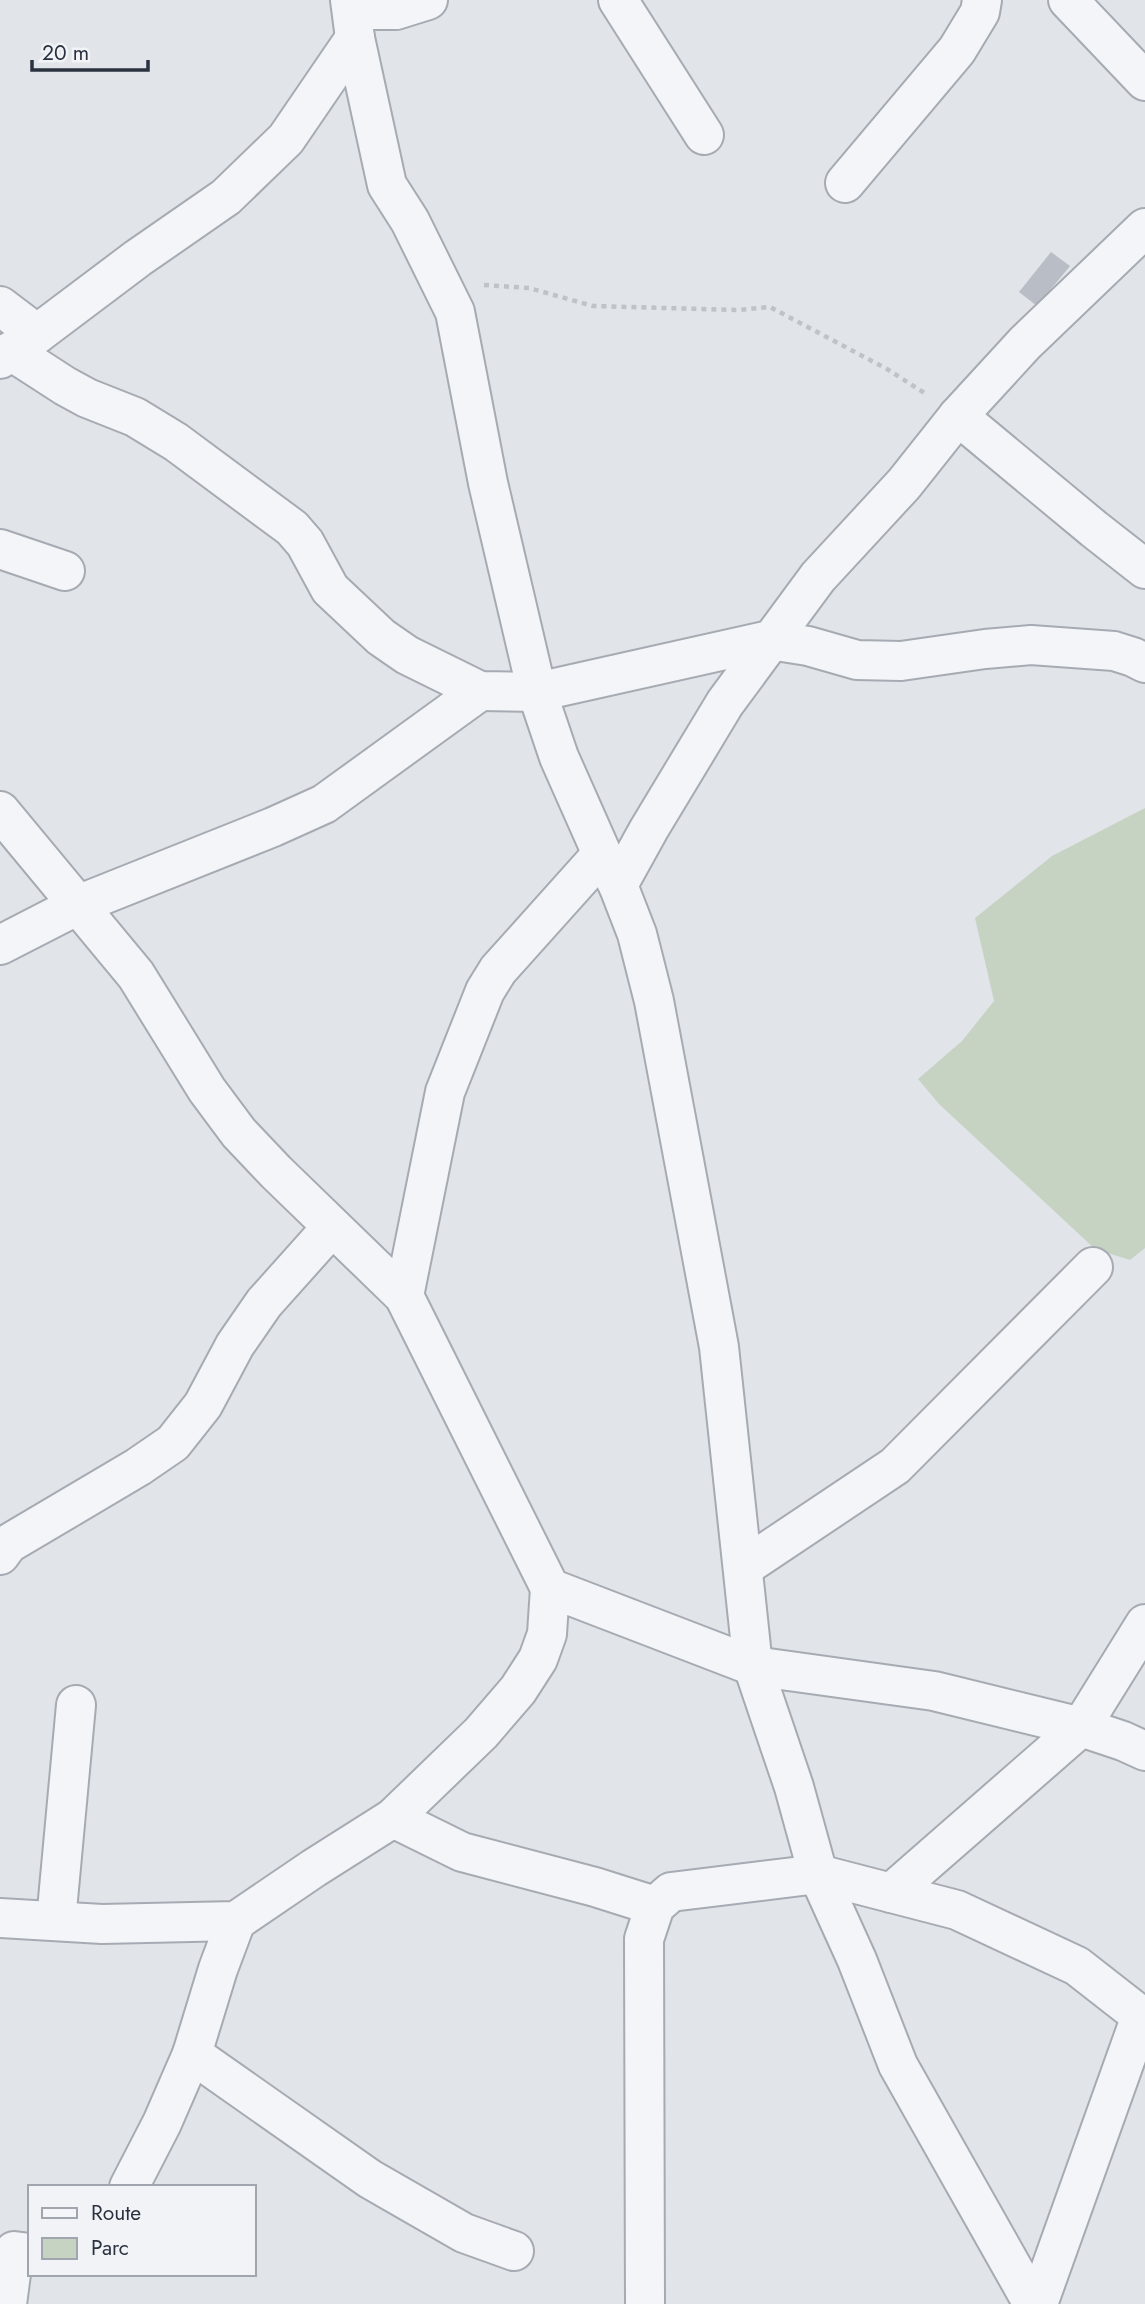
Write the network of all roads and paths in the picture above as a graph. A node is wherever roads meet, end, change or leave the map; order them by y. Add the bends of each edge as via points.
1 (428, 0) edge
2 (618, 0) edge
3 (982, 0) edge
4 (1068, 0) edge
5 (353, 16) edge
6 (1145, 81) edge
7 (704, 135) dead end
8 (845, 183) dead end
9 (1145, 228) edge
10 (442, 282) junction
11 (0, 306) edge
12 (16, 348) edge
13 (958, 416) junction
14 (0, 549) edge
15 (1145, 569) edge
16 (65, 570) dead end
17 (769, 640) junction
18 (1145, 663) edge
19 (480, 691) junction
20 (537, 692) junction
21 (0, 811) edge
22 (610, 870) junction
23 (80, 904) junction
24 (0, 945) edge
25 (332, 1227) junction
26 (1093, 1267) dead end
27 (404, 1296) junction
28 (0, 1555) edge
29 (744, 1567) junction
30 (550, 1588) junction
31 (1145, 1624) edge
32 (753, 1666) junction
33 (76, 1705) dead end
34 (1082, 1727) junction
35 (1145, 1751) edge
36 (393, 1818) junction
37 (818, 1874) junction
38 (891, 1893) junction
39 (655, 1906) junction
40 (0, 1918) edge
41 (56, 1921) junction
42 (236, 1921) junction
43 (192, 2054) junction
44 (130, 2185) edge
45 (14, 2250) edge
46 (514, 2251) dead end
47 (7, 2304) edge
48 (645, 2304) edge
49 (1036, 2304) edge

1 - 5 street
2 - 7 street
3 - 8 street via 980,12 957,50
4 - 6 street
5 - 10 street via 387,186
5 - 12 street via 286,139 226,197
9 - 13 street via 1025,343
10 - 13 path via 528,288 593,306 770,307 887,369
10 - 20 street via 456,312 488,483
11 - 12 street
12 - 19 street via 65,386 135,417 176,442 292,528 330,589 381,637
13 - 15 street
13 - 17 street
14 - 16 street
17 - 18 street via 857,660 901,661 1031,645 1114,651
17 - 20 street
17 - 22 street via 649,829
19 - 20 street
19 - 23 street via 324,804
20 - 22 street via 559,757
21 - 23 street
22 - 27 street via 498,970 485,991 444,1092
22 - 29 street via 637,934 654,1000 719,1347
23 - 24 street
23 - 25 street via 136,975 239,1133
25 - 27 street
25 - 28 street via 264,1303 203,1405 173,1443 8,1544
26 - 29 street via 895,1466
27 - 30 street
29 - 32 street
30 - 32 street
30 - 36 street via 544,1645 518,1690 481,1733
31 - 34 street
32 - 34 street via 934,1691
32 - 37 street
33 - 41 street
34 - 35 street
34 - 38 street
36 - 39 street via 462,1852
36 - 42 street
37 - 38 street
37 - 39 street via 671,1892
37 - 49 street via 898,2065
38 - 49 street via 957,1910 1077,1966 1141,2016
39 - 48 street via 644,1939
40 - 41 street
41 - 42 street
42 - 43 street
43 - 44 street
43 - 46 street via 370,2179 464,2233
45 - 47 street

